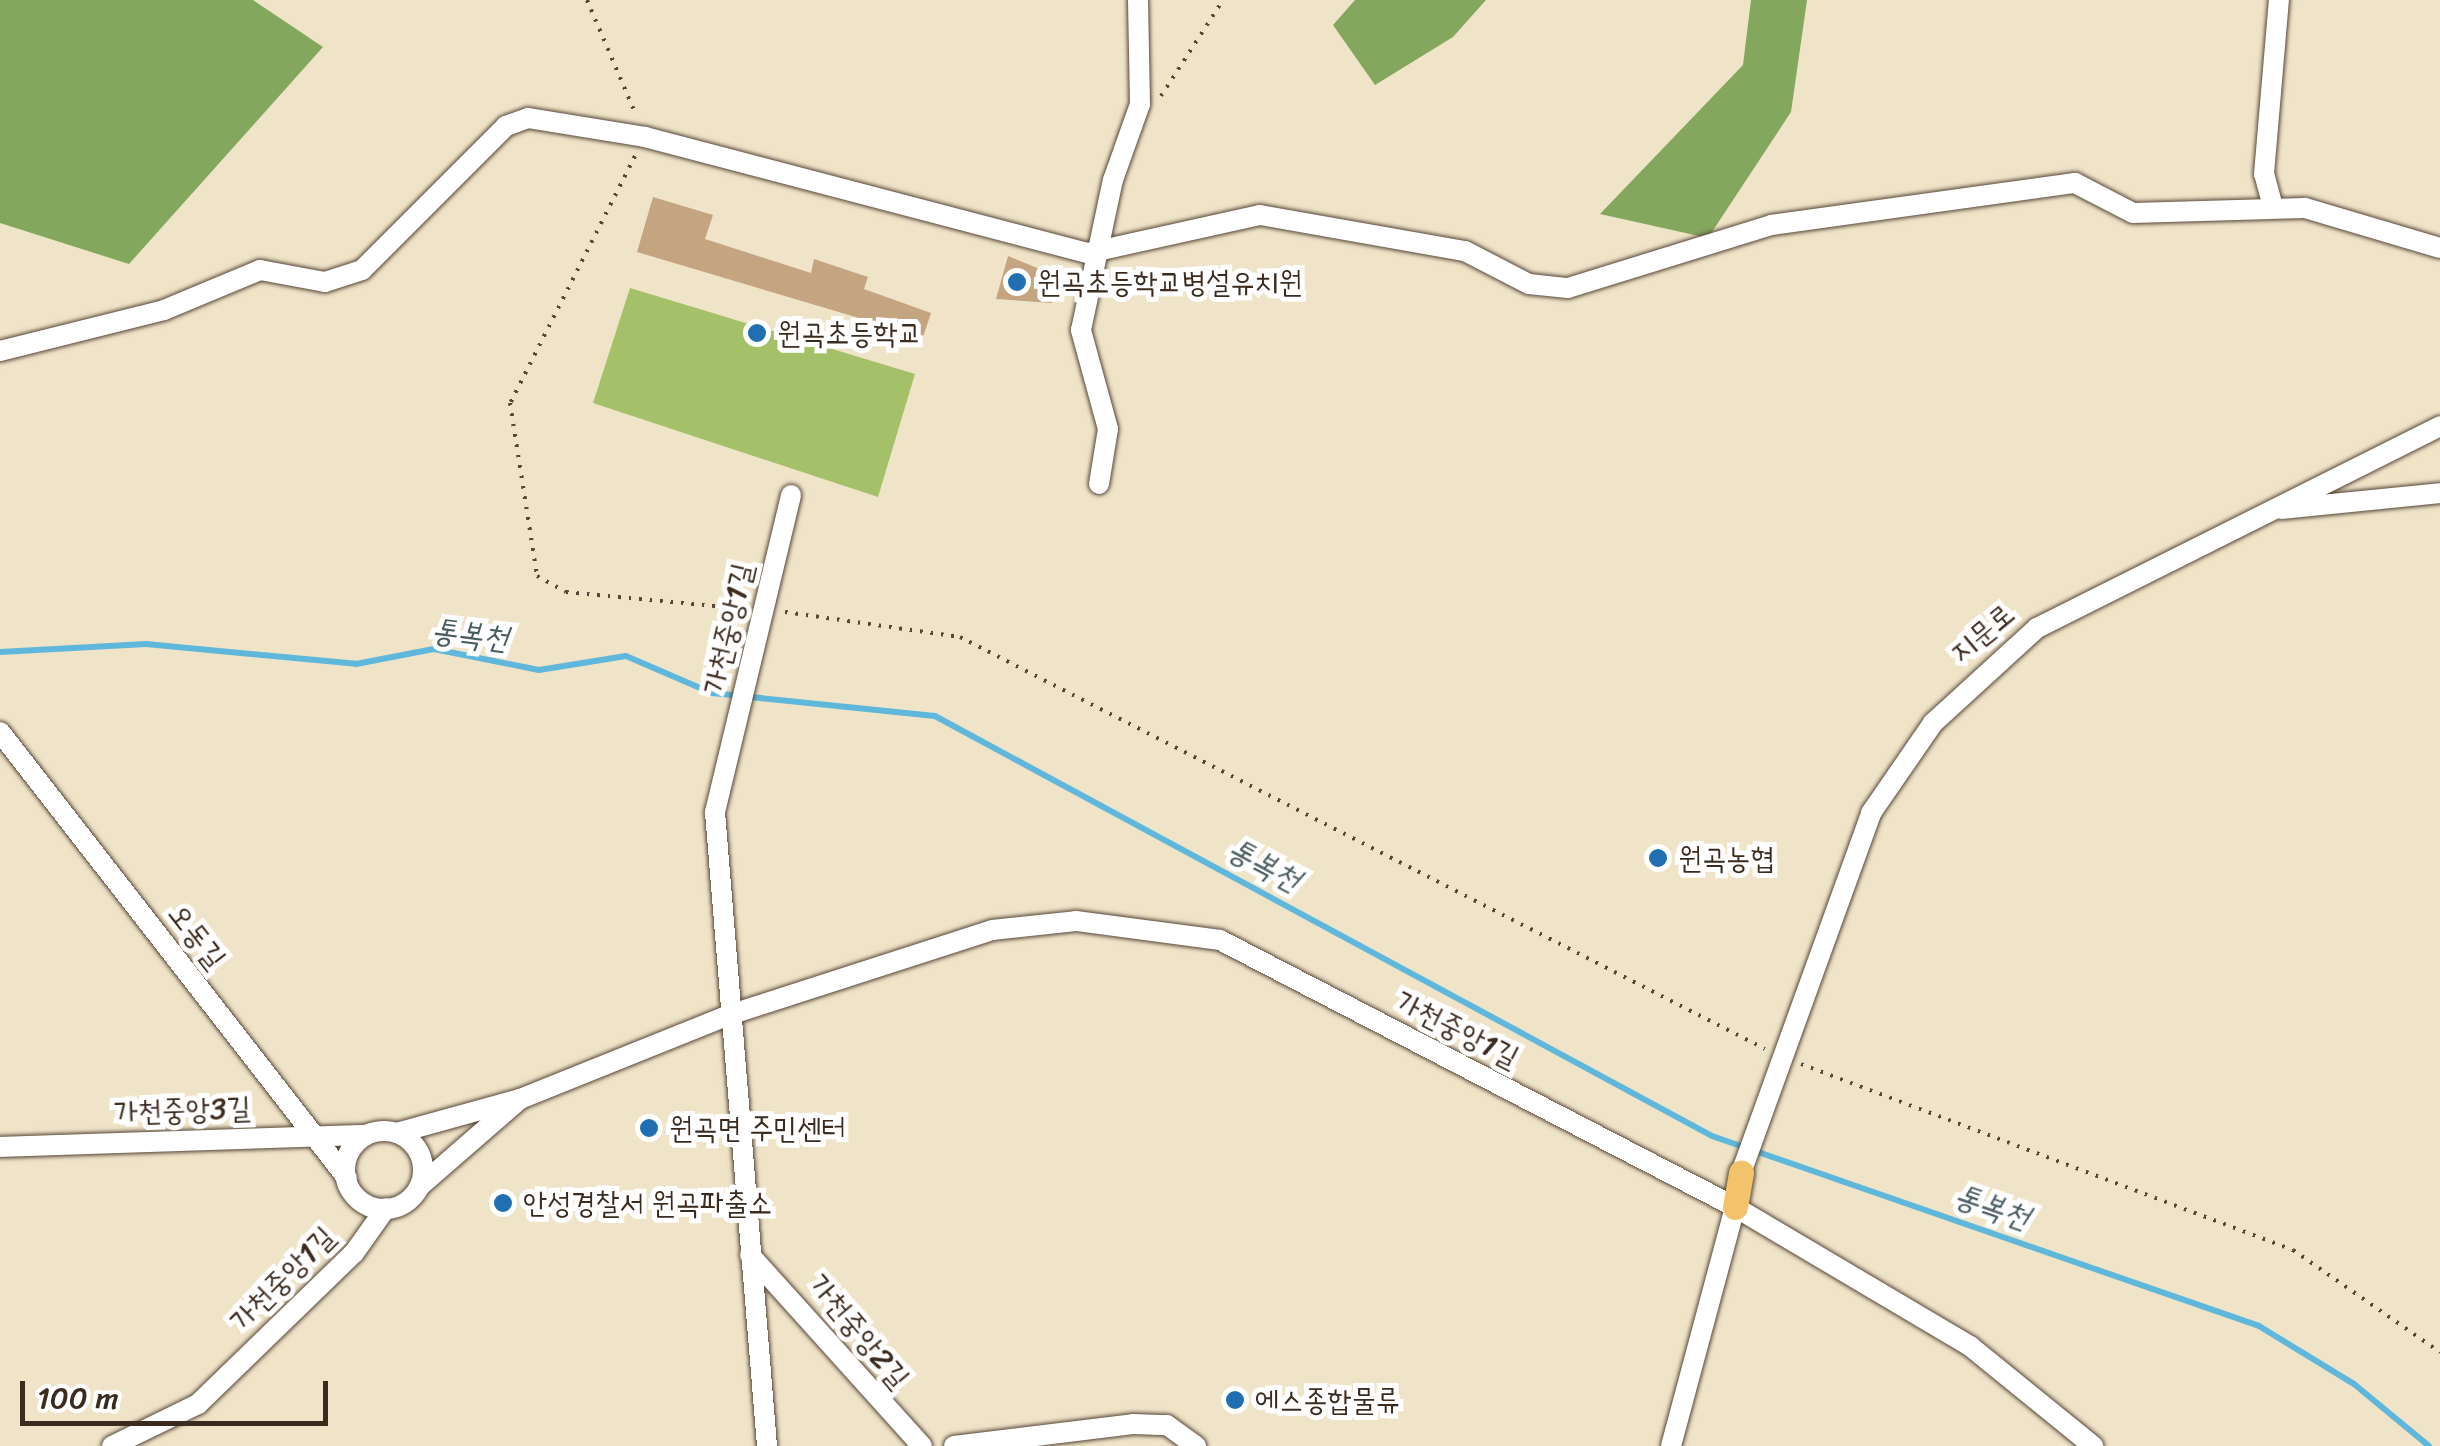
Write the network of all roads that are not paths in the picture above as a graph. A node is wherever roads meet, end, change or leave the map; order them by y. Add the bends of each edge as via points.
1 (1138, 0) edge
2 (2279, 0) edge
3 (2274, 207) junction
4 (2440, 248) edge
5 (1097, 252) junction
6 (0, 351) edge
7 (2440, 426) edge
8 (1099, 484) dead end
9 (2440, 493) edge
10 (791, 495) dead end
11 (2269, 510) junction
12 (0, 732) edge
13 (726, 1016) junction
14 (520, 1099) junction
15 (397, 1133) junction
16 (311, 1135) junction
17 (366, 1135) junction
18 (0, 1147) edge
19 (1741, 1173) joint
20 (346, 1178) junction
21 (420, 1186) junction
22 (1735, 1206) junction
23 (386, 1208) junction
24 (750, 1254) junction
25 (112, 1446) edge
26 (768, 1446) edge
27 (922, 1446) edge
28 (954, 1446) edge
29 (1196, 1446) edge
30 (1671, 1446) edge
31 (2093, 1446) edge

1 - 5 street via 1134,131
2 - 3 street via 2264,174
3 - 4 street
3 - 5 street via 2133,213 2075,183 1772,225 1568,288 1529,284 1465,251 1260,214
5 - 6 street via 645,137 528,118 506,126 362,270 325,282 260,270 164,310
5 - 8 street via 1081,330 1082,362 1108,428
7 - 11 street, 지문로
9 - 11 street
10 - 13 street, 가천중앙1길 via 714,812
11 - 19 street, 지문로 via 2037,628 1933,723 1871,814
12 - 16 street, 오동길
13 - 14 street, 가천중앙1길
13 - 22 street, 가천중앙1길 via 992,930 1076,921 1220,940
13 - 24 street
14 - 15 street
14 - 21 street, 가천중앙1길
15 - 17 street
15 - 21 street via 420,1155
16 - 17 street, 가천중앙3길
16 - 18 street, 가천중앙3길
16 - 20 street, 오동길
17 - 20 street via 347,1158
19 - 22 main road
20 - 23 street via 365,1203
21 - 23 street
22 - 30 street
22 - 31 street, 가천중앙1길 via 1970,1346
23 - 25 street, 가천중앙1길 via 354,1253 198,1404
24 - 26 street
24 - 27 street, 가천중앙2길
28 - 29 street via 1133,1424 1167,1425

